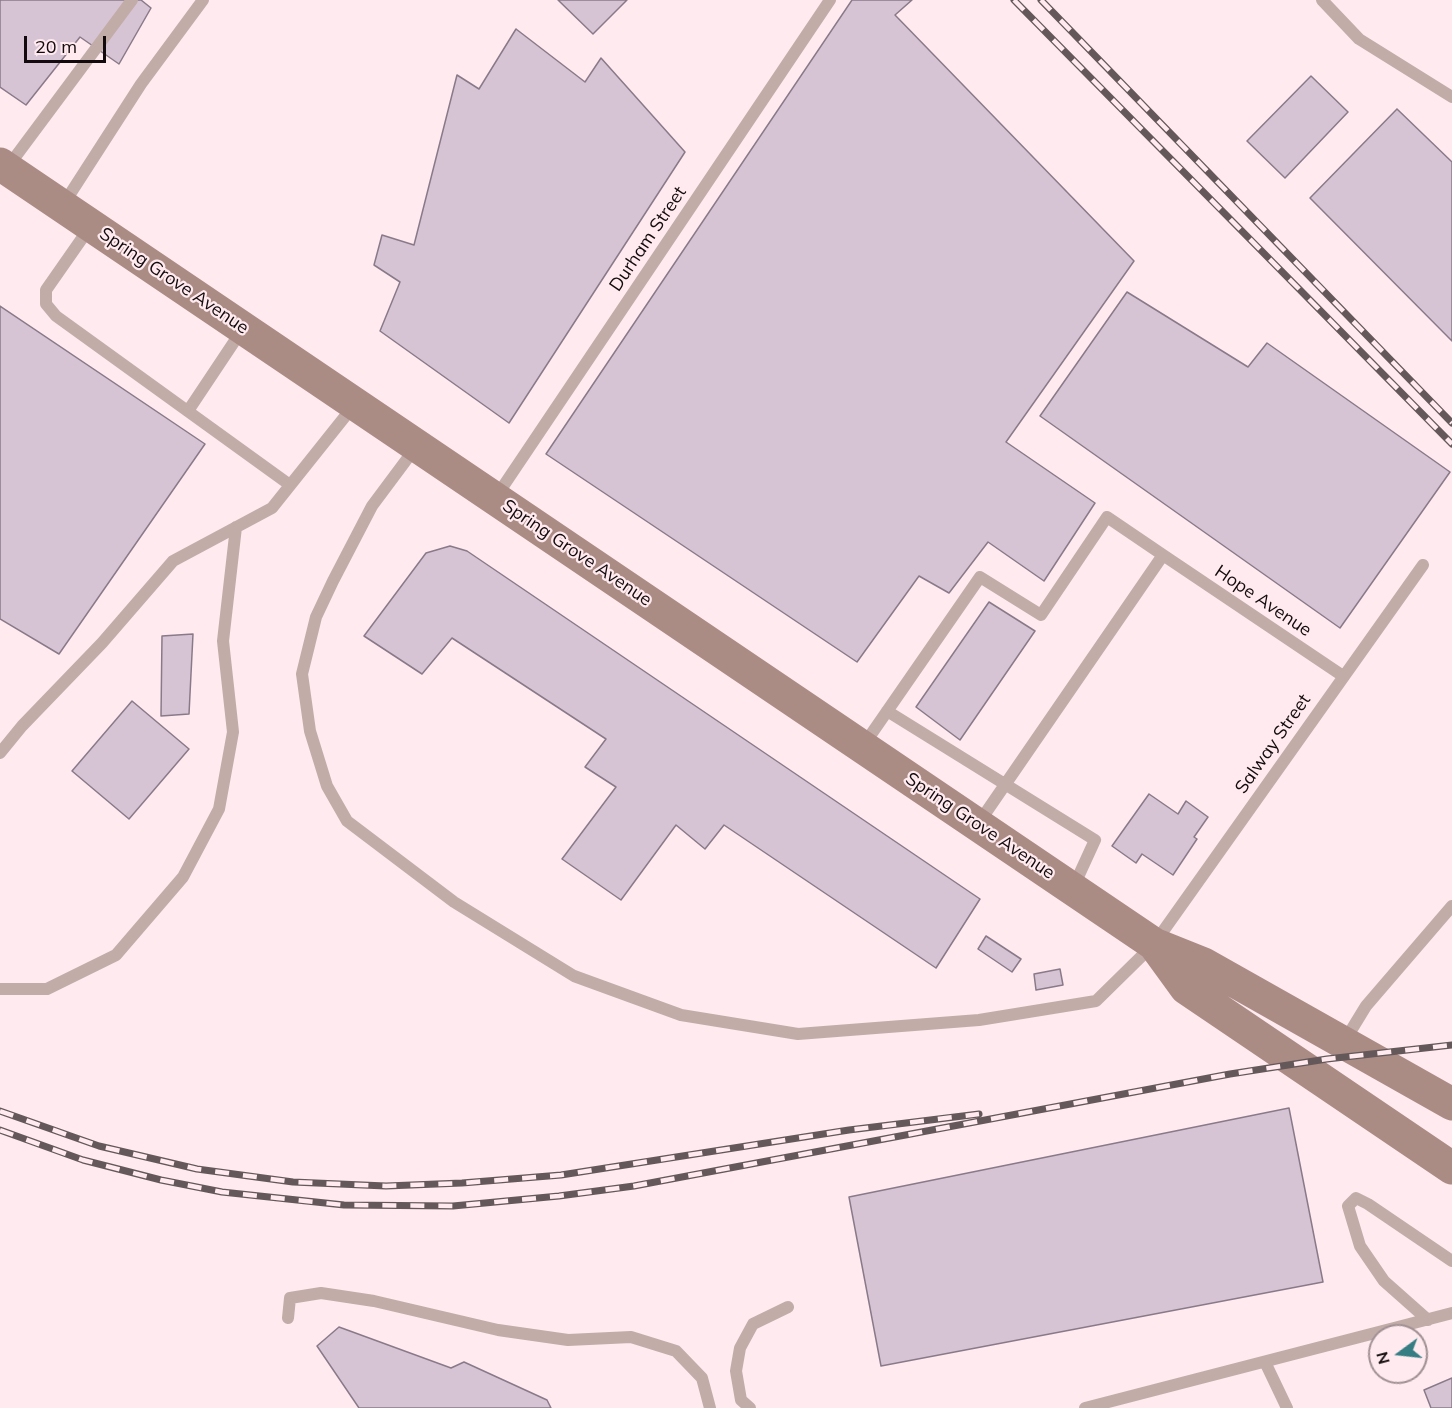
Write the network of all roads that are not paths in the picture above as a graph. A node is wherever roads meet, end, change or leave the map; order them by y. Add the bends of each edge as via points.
1 (132, 0) edge
2 (203, 0) edge
3 (830, 0) edge
4 (1322, 0) edge
5 (1452, 97) edge
6 (4, 166) edge
7 (63, 206) junction
8 (92, 225) junction
9 (243, 328) junction
10 (356, 403) junction
11 (188, 411) junction
12 (417, 445) junction
13 (290, 485) junction
14 (496, 498) junction
15 (236, 527) junction
16 (1163, 555) junction
17 (1423, 565) dead end
18 (1343, 676) junction
19 (887, 711) junction
20 (862, 746) junction
21 (0, 753) edge
22 (1006, 785) junction
23 (978, 825) junction
24 (1073, 889) junction
25 (1452, 906) edge
26 (1154, 944) junction
27 (0, 989) edge
28 (1343, 1043) junction
29 (1452, 1104) edge
30 (1452, 1168) edge
31 (1452, 1261) edge
32 (788, 1307) dead end
33 (1452, 1314) edge
34 (288, 1318) dead end
35 (1428, 1320) junction
36 (1265, 1362) junction
37 (1285, 1407) edge
38 (710, 1408) edge
39 (750, 1408) edge
40 (1085, 1408) edge

1 - 6 lane
2 - 7 lane via 141,84
3 - 14 lane, Durham Street
4 - 5 lane via 1359,39
6 - 7 main road, Spring Grove Avenue
7 - 8 main road, Spring Grove Avenue
8 - 9 main road, Spring Grove Avenue
8 - 11 lane via 46,290 46,304 56,316
9 - 10 main road, Spring Grove Avenue
9 - 11 lane
10 - 12 main road, Spring Grove Avenue
10 - 13 lane
11 - 13 lane
12 - 14 main road, Spring Grove Avenue
12 - 26 lane, Salway Street via 372,506 333,581 316,617 302,674 313,742 327,786 347,821 454,902 574,976 681,1016 798,1034 979,1020 1096,1000
13 - 15 lane via 272,508
14 - 20 main road, Spring Grove Avenue
15 - 21 lane via 173,561
15 - 27 lane via 223,641 232,732 219,809 183,877 116,955 47,989
16 - 18 lane, Hope Avenue
16 - 19 lane, Hope Avenue via 1107,517 1041,615 980,577
16 - 22 lane
17 - 18 lane, Salway Street
18 - 26 lane, Salway Street
19 - 20 lane
19 - 22 lane
20 - 23 main road, Spring Grove Avenue
22 - 23 lane
22 - 24 lane via 1095,840
23 - 24 main road, Spring Grove Avenue
24 - 26 main road, Spring Grove Avenue
25 - 28 lane via 1366,1006
26 - 28 main road, Spring Grove Avenue via 1204,964
26 - 30 main road, Spring Grove Avenue via 1186,988
28 - 29 main road, Spring Grove Avenue
31 - 35 lane via 1368,1204 1356,1198 1348,1206 1360,1246 1384,1281
32 - 39 lane via 753,1324 740,1348 736,1371 741,1400
33 - 35 lane
34 - 38 lane via 290,1298 321,1293 374,1301 498,1330 568,1340 631,1337 676,1351 702,1378
35 - 36 lane
36 - 37 lane
36 - 40 lane

